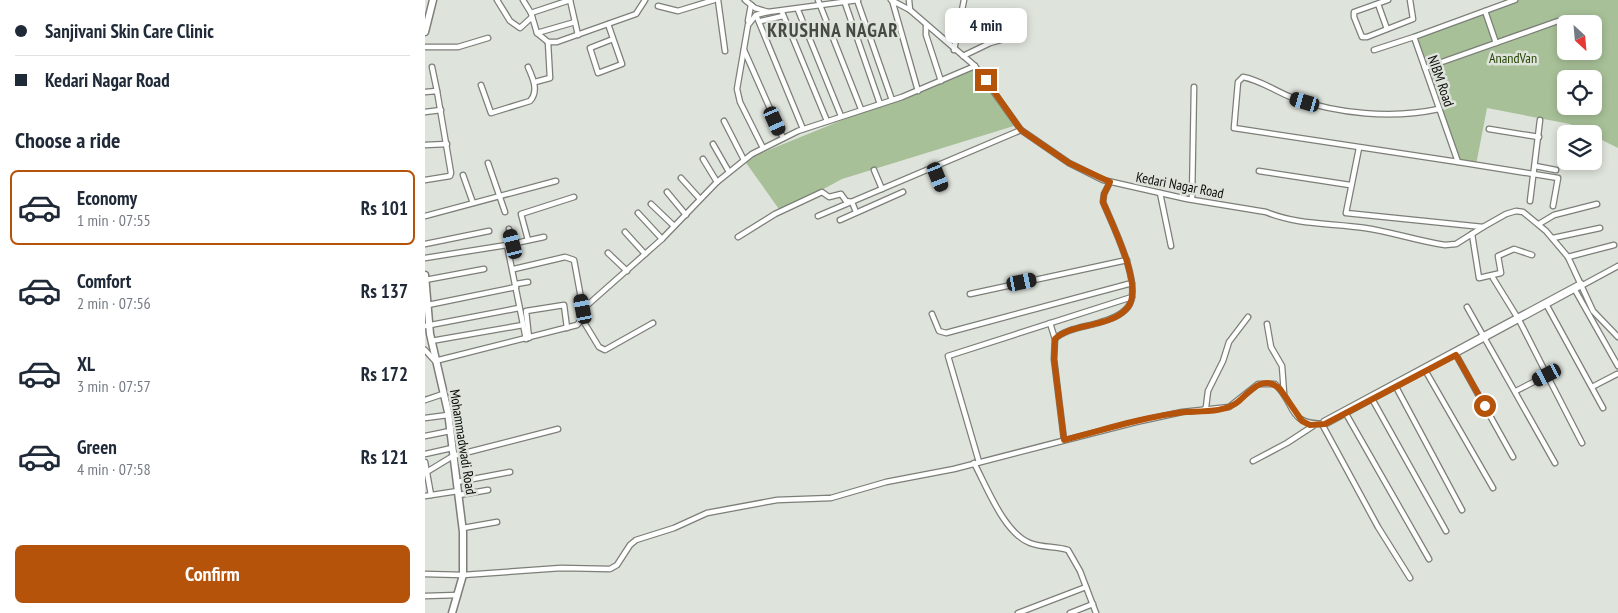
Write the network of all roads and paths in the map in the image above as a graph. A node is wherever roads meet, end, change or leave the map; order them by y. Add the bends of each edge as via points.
1 (433, 0) edge
2 (497, 0) edge
3 (523, 0) edge
4 (570, 0) edge
5 (645, 0) edge
6 (716, 0) edge
7 (745, 0) edge
8 (818, 0) edge
9 (858, 0) edge
10 (892, 0) edge
11 (909, 0) edge
12 (964, 0) edge
13 (1388, 0) edge
14 (1410, 0) edge
15 (1515, 0) edge
16 (848, 1) edge
17 (832, 2) edge
18 (1378, 4) junction
19 (751, 5) junction
20 (659, 6) dead end
21 (819, 7) junction
22 (798, 10) junction
23 (910, 10) junction
24 (1485, 11) junction
25 (769, 12) junction
26 (783, 14) junction
27 (531, 15) junction
28 (756, 15) junction
29 (1005, 15) dead end
30 (961, 17) junction
31 (761, 21) dead end
32 (1557, 21) edge
33 (575, 22) junction
34 (608, 24) junction
35 (748, 25) junction
36 (926, 26) junction
37 (1004, 27) dead end
38 (1387, 29) junction
39 (425, 32) edge
40 (537, 33) junction
41 (578, 35) junction
42 (1019, 35) dead end
43 (957, 36) junction
44 (1414, 37) junction
45 (488, 38) dead end
46 (613, 39) junction
47 (548, 42) junction
48 (1496, 43) junction
49 (425, 47) edge
50 (744, 50) junction
51 (954, 50) junction
52 (1374, 50) dead end
53 (725, 51) dead end
54 (963, 56) junction
55 (975, 66) junction
56 (432, 67) dead end
57 (528, 67) dead end
58 (1425, 68) junction
59 (941, 80) junction
60 (536, 82) junction
61 (481, 85) dead end
62 (1194, 87) dead end
63 (437, 91) junction
64 (918, 91) junction
65 (425, 92) edge
66 (891, 100) junction
67 (880, 104) junction
68 (861, 109) junction
69 (1439, 109) junction
70 (441, 110) junction
71 (425, 112) edge
72 (841, 116) junction
73 (1540, 120) dead end
74 (724, 121) dead end
75 (827, 121) junction
76 (803, 129) junction
77 (1489, 129) dead end
78 (1021, 130) junction
79 (1539, 137) junction
80 (783, 138) junction
81 (447, 144) junction
82 (713, 144) dead end
83 (425, 145) edge
84 (763, 148) junction
85 (1359, 148) junction
86 (703, 159) dead end
87 (744, 160) junction
88 (488, 162) dead end
89 (1458, 162) junction
90 (1535, 166) junction
91 (934, 167) junction
92 (874, 170) dead end
93 (1555, 170) dead end
94 (1259, 171) dead end
95 (729, 172) junction
96 (1534, 174) junction
97 (463, 175) dead end
98 (681, 178) dead end
99 (425, 180) edge
100 (556, 181) dead end
101 (717, 182) junction
102 (1110, 182) junction
103 (1350, 185) junction
104 (942, 187) dead end
105 (882, 189) junction
106 (667, 192) dead end
107 (903, 192) dead end
108 (1160, 193) junction
109 (499, 196) junction
110 (574, 198) dead end
111 (700, 199) junction
112 (1192, 200) junction
113 (1530, 201) dead end
114 (852, 202) junction
115 (473, 203) junction
116 (651, 204) dead end
117 (1597, 204) dead end
118 (1553, 206) dead end
119 (505, 212) dead end
120 (856, 212) junction
121 (638, 213) dead end
122 (686, 215) junction
123 (425, 216) edge
124 (819, 216) dead end
125 (840, 220) dead end
126 (1539, 224) junction
127 (674, 226) junction
128 (1483, 227) junction
129 (1600, 228) dead end
130 (509, 229) dead end
131 (489, 231) dead end
132 (625, 232) dead end
133 (1473, 234) junction
134 (544, 237) dead end
135 (738, 237) dead end
136 (1553, 238) junction
137 (662, 239) junction
138 (528, 240) junction
139 (425, 244) edge
140 (510, 244) junction
141 (1614, 245) dead end
142 (1171, 246) dead end
143 (608, 253) dead end
144 (645, 254) junction
145 (1532, 255) dead end
146 (1569, 257) junction
147 (425, 258) edge
148 (1127, 260) junction
149 (1618, 266) edge
150 (485, 269) dead end
151 (514, 269) junction
152 (627, 271) junction
153 (425, 274) edge
154 (1493, 278) dead end
155 (425, 280) edge
156 (528, 282) dead end
157 (1132, 283) junction
158 (516, 285) junction
159 (1581, 285) junction
160 (1575, 290) junction
161 (970, 294) dead end
162 (1132, 297) junction
163 (1546, 303) junction
164 (428, 305) junction
165 (1467, 307) dead end
166 (519, 308) junction
167 (583, 309) junction
168 (932, 314) dead end
169 (1248, 317) dead end
170 (1518, 319) junction
171 (582, 320) junction
172 (653, 323) dead end
173 (1050, 323) junction
174 (1267, 324) dead end
175 (427, 325) edge
176 (523, 325) junction
177 (567, 328) junction
178 (1485, 337) junction
179 (1618, 337) edge
180 (528, 339) junction
181 (1055, 339) junction
182 (431, 341) junction
183 (425, 350) edge
184 (1455, 353) junction
185 (435, 362) junction
186 (1618, 366) edge
187 (1424, 369) junction
188 (1617, 374) dead end
189 (1547, 375) junction
190 (1395, 386) junction
191 (1592, 387) junction
192 (1515, 391) junction
193 (443, 394) junction
194 (1285, 398) junction
195 (1371, 398) junction
196 (425, 400) edge
197 (1603, 408) dead end
198 (1203, 411) junction
199 (1345, 412) junction
200 (448, 415) junction
201 (425, 418) edge
202 (1323, 424) junction
203 (1314, 425) junction
204 (558, 429) dead end
205 (450, 431) junction
206 (425, 436) edge
207 (1064, 440) junction
208 (1582, 443) dead end
209 (452, 448) junction
210 (425, 454) edge
211 (453, 456) junction
212 (1513, 457) dead end
213 (1253, 461) dead end
214 (425, 462) edge
215 (976, 462) junction
216 (1555, 462) dead end
217 (426, 472) edge
218 (510, 472) dead end
219 (457, 482) junction
220 (1493, 488) dead end
221 (488, 490) dead end
222 (458, 493) junction
223 (431, 495) junction
224 (425, 496) edge
225 (1462, 510) dead end
226 (497, 522) dead end
227 (463, 528) junction
228 (1446, 531) dead end
229 (1429, 559) dead end
230 (425, 574) edge
231 (463, 575) junction
232 (1410, 578) dead end
233 (1086, 586) junction
234 (458, 595) junction
235 (425, 596) edge
236 (1093, 604) junction
237 (452, 613) edge
238 (1018, 613) edge
239 (1070, 613) edge
240 (1096, 613) edge

1 - 39 main road
2 - 27 street via 510,21 520,28
3 - 27 street
4 - 27 street
4 - 33 street
5 - 34 street via 636,14
6 - 20 street via 678,11
6 - 53 street
7 - 19 street
8 - 21 street
9 - 16 street
9 - 66 street
10 - 23 street, Kedari Nagar Road
10 - 64 street
11 - 23 street
12 - 30 street
13 - 18 street
14 - 38 street via 1413,19
15 - 24 street
16 - 17 street
16 - 67 street
17 - 21 street
18 - 38 street
18 - 38 street via 1354,12 1357,25 1363,38
19 - 25 street
19 - 35 street
21 - 22 street
21 - 68 street
22 - 26 street
22 - 72 street
23 - 36 street, Kedari Nagar Road
24 - 44 street
24 - 48 street
25 - 26 street
25 - 28 street
26 - 31 street
26 - 75 street
27 - 40 street
28 - 35 street
28 - 76 street
29 - 30 street
30 - 43 street
32 - 48 street
33 - 40 street
33 - 41 street
34 - 41 street
34 - 46 street
35 - 50 street
36 - 51 street, Kedari Nagar Road
36 - 59 street
37 - 43 street via 974,37
40 - 47 street
41 - 47 street
42 - 54 street via 990,43
43 - 51 street
44 - 52 street
44 - 58 street, NIBM Road
45 - 49 street via 458,46
46 - 46 street via 622,64 598,73 590,48
47 - 60 street via 550,78
48 - 58 street
50 - 80 street
50 - 84 street via 737,89
51 - 54 street, Kedari Nagar Road
54 - 55 street, Kedari Nagar Road
55 - 59 street
55 - 78 street, Kedari Nagar Road
56 - 63 street
57 - 60 street
58 - 69 street, NIBM Road
59 - 64 street
60 - 61 street via 530,100 491,114
62 - 112 street
63 - 65 street
63 - 70 street
64 - 66 street
66 - 67 street
67 - 68 street
68 - 72 street
69 - 85 street via 1401,113 1347,111 1294,98 1248,78 1243,77 1238,82 1234,128
69 - 89 street, NIBM Road
70 - 71 street
70 - 81 street
72 - 75 street
73 - 79 street
74 - 87 street
75 - 76 street
76 - 80 street
77 - 79 street
78 - 91 street
78 - 102 street, Kedari Nagar Road via 1069,163
79 - 90 street
80 - 84 street
81 - 83 street
81 - 99 street via 450,176
82 - 95 street
84 - 87 street
85 - 89 street
85 - 103 street
86 - 101 street
87 - 95 street
88 - 109 street
89 - 96 street
90 - 93 street
90 - 96 street
91 - 104 street
91 - 105 street
92 - 105 street
94 - 103 street
95 - 101 street
96 - 113 street
96 - 118 street via 1558,178
97 - 115 street
98 - 111 street
100 - 109 street
101 - 111 street
102 - 108 street, Kedari Nagar Road
102 - 148 street via 1103,202
103 - 128 street via 1346,213
105 - 114 street
106 - 122 street
107 - 120 street
108 - 112 street, Kedari Nagar Road
108 - 142 street
109 - 115 street
109 - 119 street
110 - 138 street via 521,214
111 - 122 street
112 - 133 street, Kedari Nagar Road via 1266,212 1277,217 1364,228 1445,245 1456,244
114 - 120 street
114 - 124 street
114 - 135 street via 846,201 841,194 829,197 822,192 775,214
115 - 123 street
116 - 127 street
117 - 126 street via 1554,215
120 - 125 street
121 - 137 street
122 - 127 street
126 - 128 street via 1516,211
126 - 136 street
127 - 137 street
128 - 133 street, Kedari Nagar Road
129 - 136 street
130 - 140 street
131 - 139 street
132 - 144 street
133 - 145 street via 1479,278 1501,273 1498,256 1514,249
134 - 138 street
136 - 146 street
137 - 144 street
138 - 140 street
140 - 147 street
140 - 151 street
141 - 146 street
143 - 152 street
144 - 152 street
146 - 159 street
148 - 157 street
148 - 161 street
149 - 159 street
150 - 155 street
151 - 158 street
151 - 167 street via 565,258 574,260
152 - 167 street
153 - 155 main road, Mohammadwadi Road
154 - 170 street
155 - 164 main road, Mohammadwadi Road
156 - 158 street
157 - 162 street
157 - 168 street via 946,333 939,331
158 - 164 street
158 - 166 street
159 - 160 street
159 - 163 street
159 - 179 street via 1593,311
160 - 163 street
160 - 186 street
162 - 173 street
162 - 181 street via 1129,306 1121,313 1106,321 1061,333
163 - 170 street
163 - 191 street
164 - 175 main road, Mohammadwadi Road
165 - 178 street
166 - 175 street
166 - 176 street
167 - 171 street
169 - 198 street via 1229,342
170 - 178 street
170 - 189 street
171 - 172 street via 599,347 605,350
171 - 177 street
173 - 181 street
173 - 215 street via 948,356
174 - 194 street via 1271,347 1282,366
175 - 182 main road, Mohammadwadi Road
176 - 180 street
176 - 182 street
177 - 180 street
177 - 180 street via 564,305 525,311
178 - 184 street
178 - 192 street
180 - 185 street
181 - 207 street via 1054,359
182 - 185 main road, Mohammadwadi Road
183 - 185 street
184 - 187 street
184 - 212 street
185 - 193 main road, Mohammadwadi Road
187 - 190 street
187 - 220 street
188 - 191 street
189 - 192 street
189 - 208 street
190 - 195 street
190 - 225 street
191 - 197 street
192 - 216 street
193 - 196 street
193 - 200 main road, Mohammadwadi Road
194 - 198 street via 1275,384 1258,384 1229,407
194 - 203 street via 1302,421
195 - 199 street
195 - 228 street
198 - 207 street via 1182,412
199 - 202 street via 1323,421
199 - 229 street
200 - 201 street
200 - 205 main road, Mohammadwadi Road
202 - 203 street
202 - 232 street via 1378,527
203 - 213 street
204 - 211 street
205 - 206 street
205 - 209 main road, Mohammadwadi Road
207 - 215 street
209 - 210 street
209 - 211 main road, Mohammadwadi Road
211 - 217 street
211 - 219 main road, Mohammadwadi Road
214 - 217 street
215 - 231 street via 831,498 777,500 707,513 636,540 617,565 610,569 561,568
215 - 233 street via 1015,535 1037,545 1068,550
217 - 223 street
218 - 219 street
219 - 222 main road, Mohammadwadi Road
221 - 222 street
222 - 223 street
222 - 227 main road, Mohammadwadi Road
223 - 224 street
226 - 227 street
227 - 231 main road, Mohammadwadi Road
230 - 231 street
231 - 234 main road, Mohammadwadi Road
233 - 236 street
233 - 238 street
234 - 235 street
234 - 237 main road, Mohammadwadi Road
236 - 239 street
236 - 240 street

